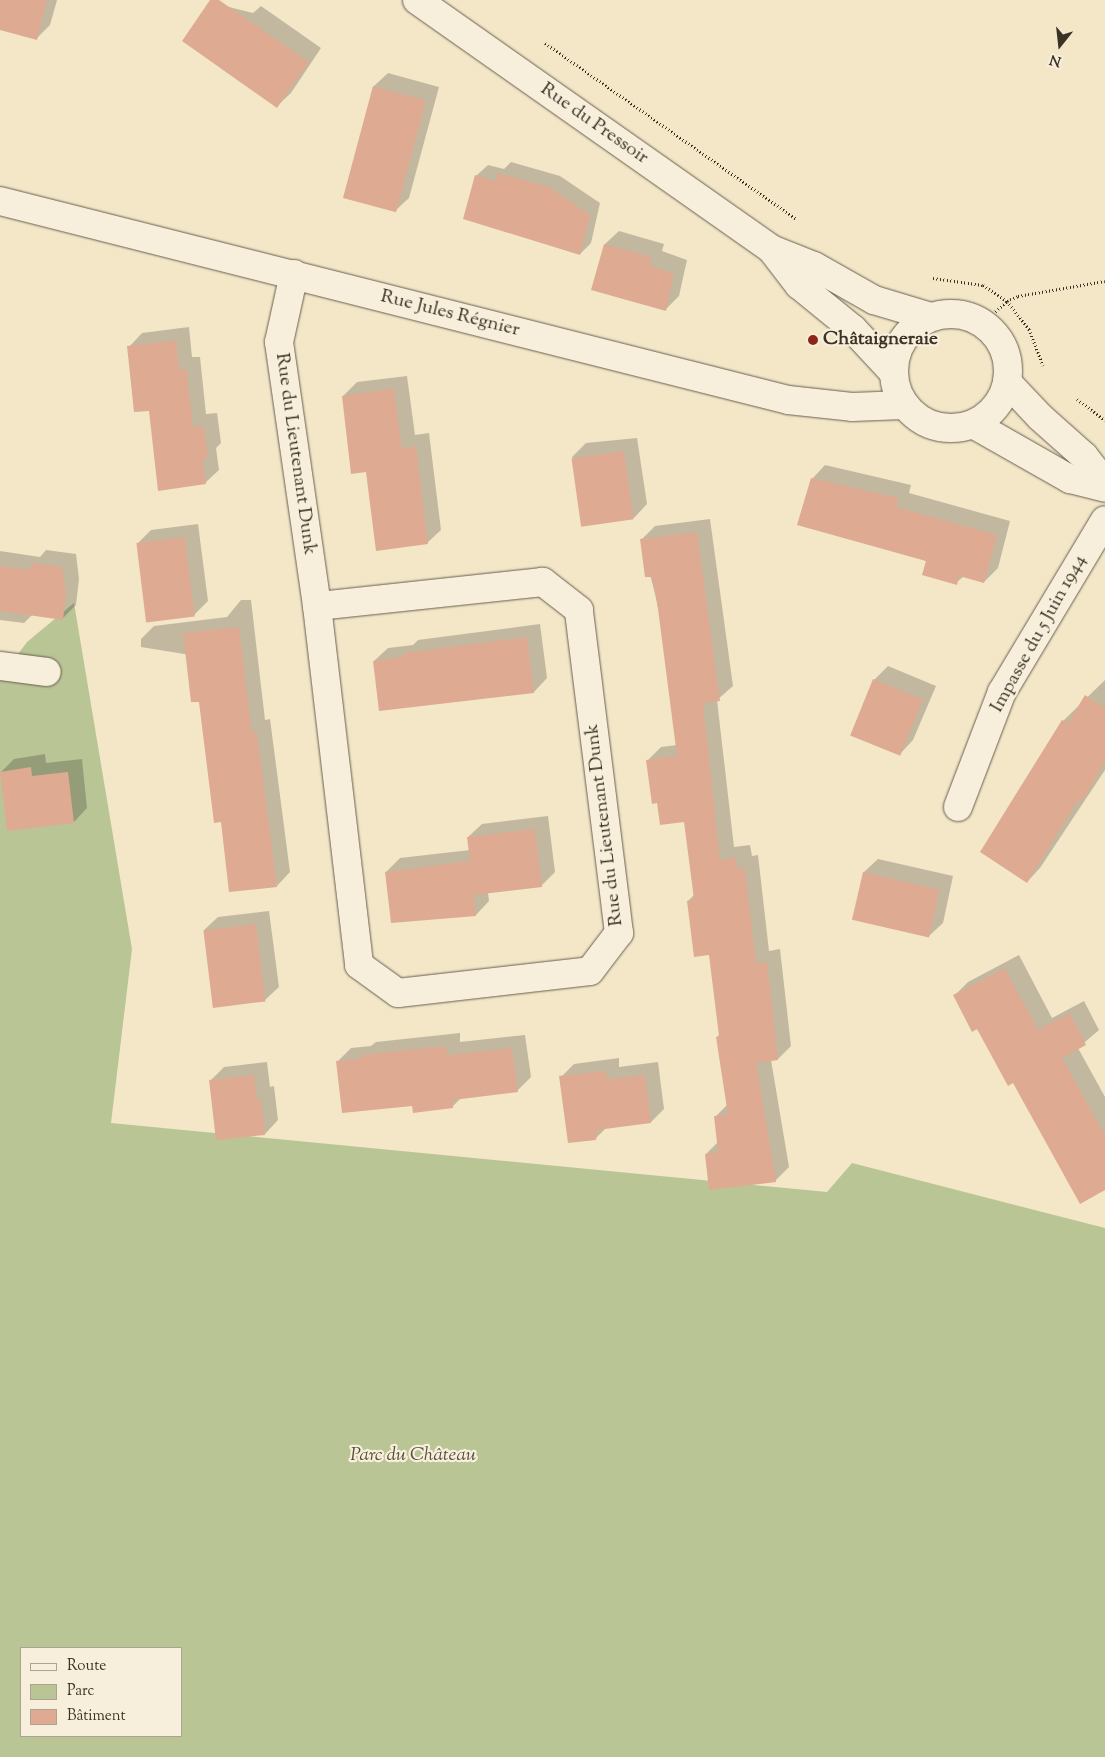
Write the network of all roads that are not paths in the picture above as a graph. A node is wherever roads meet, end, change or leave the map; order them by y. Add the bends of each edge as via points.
1 (417, 0) edge
2 (0, 201) edge
3 (771, 249) junction
4 (294, 274) junction
5 (931, 317) junction
6 (893, 372) junction
7 (1008, 382) junction
8 (904, 405) junction
9 (973, 424) junction
10 (1105, 483) edge
11 (1105, 488) edge
12 (1105, 520) edge
13 (317, 606) junction
14 (0, 666) edge
15 (47, 672) dead end
16 (958, 807) dead end

1 - 3 street, Rue du Pressoir
2 - 4 street, Rue Jules Régnier
3 - 5 street, Rue du Pressoir via 814,266 874,300
3 - 6 street, Rue du Pressoir via 799,285 853,329
4 - 8 street, Rue Jules Régnier via 788,400 852,407
4 - 13 street, Rue du Lieutenant Dunk via 279,342
5 - 6 street via 903,338 895,354
5 - 7 street via 948,314 982,323 1004,349
6 - 8 street via 896,389
7 - 9 street via 1001,400 989,414
7 - 10 street via 1040,417 1084,456
8 - 9 street via 918,419 935,426 954,428
9 - 11 street via 1070,480
12 - 16 street, Impasse du 5 Juin 1944 via 1002,692
13 - 13 street, Rue du Lieutenant Dunk via 359,965 398,993 590,971 619,933 579,610 543,582
14 - 15 street

